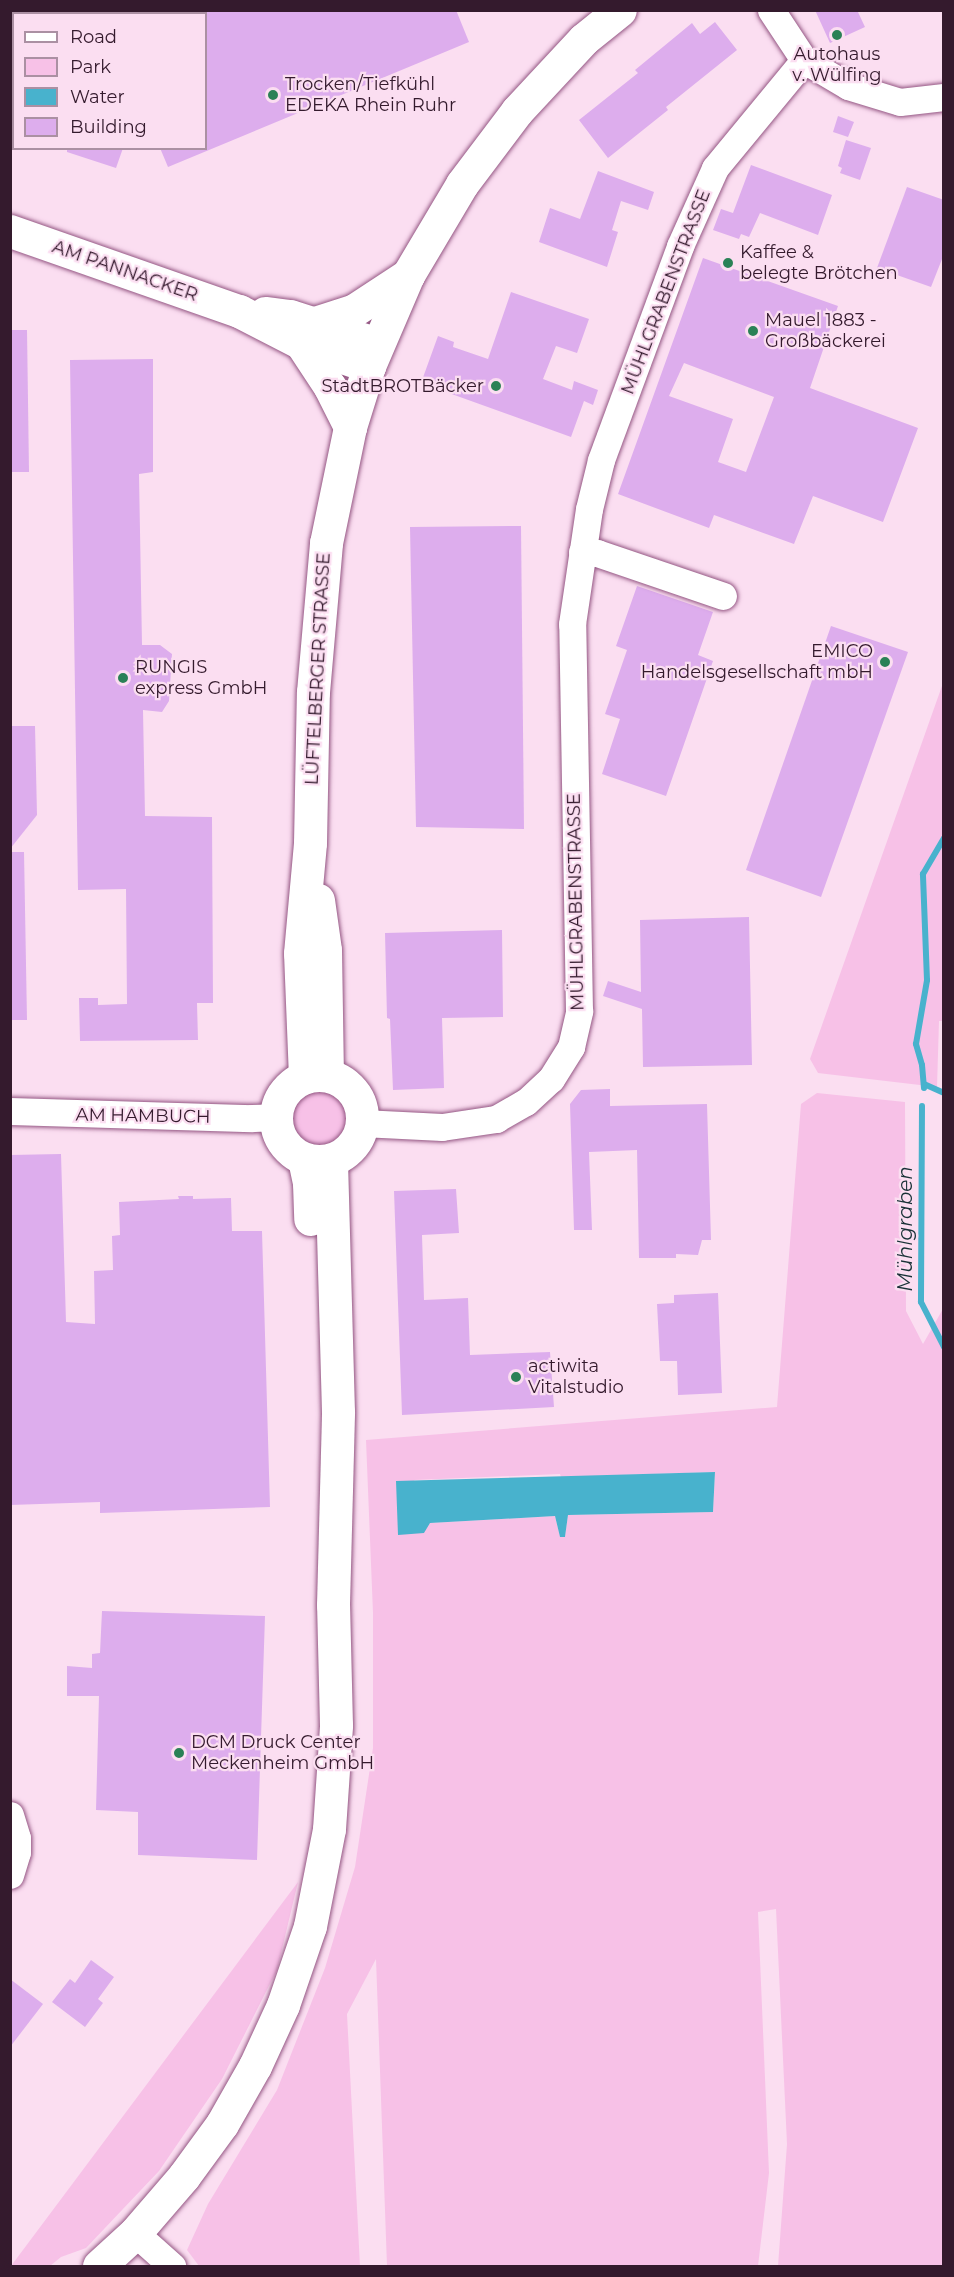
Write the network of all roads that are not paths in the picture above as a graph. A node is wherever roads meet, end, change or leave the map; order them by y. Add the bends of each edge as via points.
1 (620, 10) edge
2 (771, 10) edge
3 (804, 60) junction
4 (944, 97) edge
5 (10, 231) edge
6 (408, 275) junction
7 (308, 333) junction
8 (373, 355) junction
9 (350, 427) junction
10 (582, 552) junction
11 (723, 596) dead end
12 (316, 1076) junction
13 (10, 1111) edge
14 (276, 1117) junction
15 (362, 1123) junction
16 (317, 1160) junction
17 (10, 1815) edge
18 (10, 1875) edge
19 (135, 2233) junction
20 (99, 2266) edge
21 (172, 2266) edge

1 - 6 main road, LÜFTELBERGER STRASSE via 584,39 517,111 462,184
2 - 3 street
3 - 4 street via 848,86 900,102
3 - 10 street, MÜHLGRABENSTRASSE via 710,178 680,246 600,460
5 - 7 main road, AM PANNACKER
6 - 7 main road via 352,311
6 - 8 main road, LÜFTELBERGER STRASSE
7 - 8 main road, AM PANNACKER
7 - 9 main road
8 - 9 main road, LÜFTELBERGER STRASSE
9 - 12 main road, LÜFTELBERGER STRASSE via 326,543 313,692 310,843 325,950
10 - 11 street via 597,553
10 - 15 street, MÜHLGRABENSTRASSE via 572,624 579,1011 571,1047 551,1079 526,1102 496,1119 442,1127
12 - 14 main road via 284,1092
12 - 15 main road via 350,1087 358,1098
13 - 14 street, AM HAMBUCH
14 - 16 main road via 283,1142
15 - 16 main road via 352,1146
16 - 19 main road via 309,1183 336,1725 329,1828 310,1926 283,2005 255,2066 222,2124
17 - 18 street via 17,1852
19 - 20 main road
19 - 21 street

